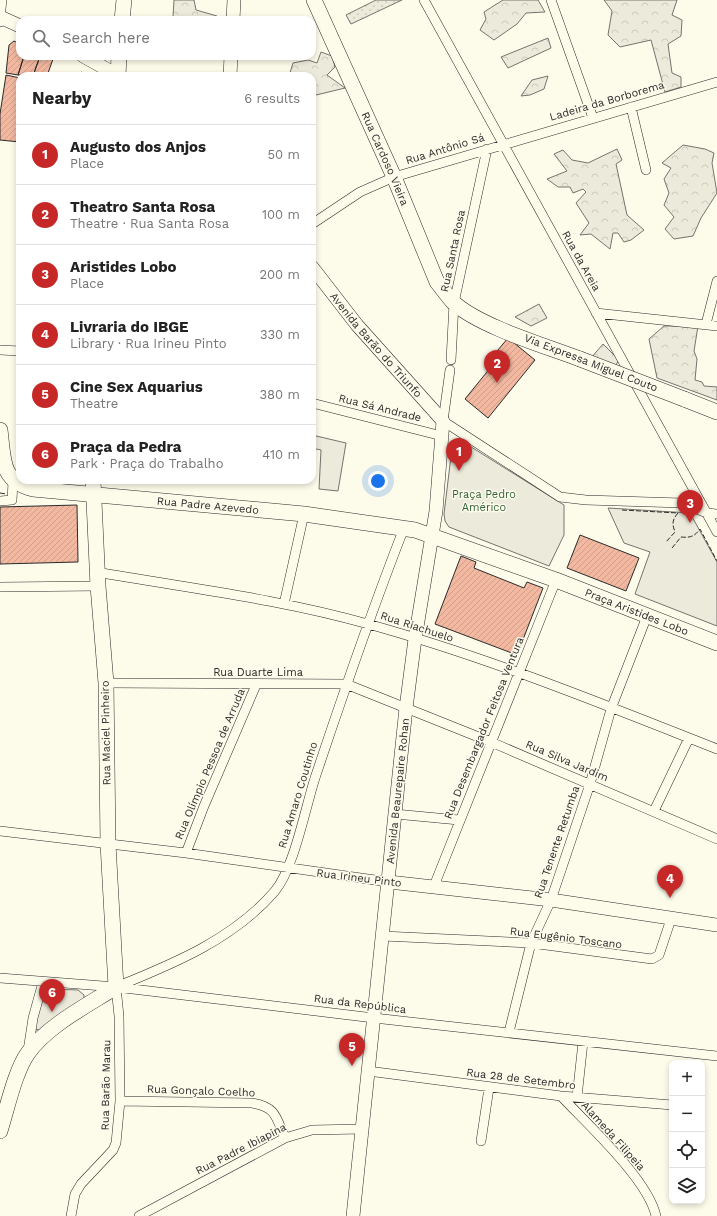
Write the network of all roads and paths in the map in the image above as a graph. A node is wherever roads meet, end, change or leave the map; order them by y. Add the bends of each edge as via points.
1 (2, 0) edge
2 (124, 0) edge
3 (234, 0) edge
4 (314, 0) edge
5 (424, 0) edge
6 (551, 0) edge
7 (122, 16) edge
8 (233, 16) edge
9 (0, 17) edge
10 (0, 20) edge
11 (16, 24) edge
12 (90, 60) edge
13 (120, 60) edge
14 (231, 60) edge
15 (111, 72) edge
16 (118, 72) edge
17 (230, 72) edge
18 (717, 82) edge
19 (632, 107) junction
20 (593, 118) junction
21 (504, 144) junction
22 (487, 149) junction
23 (646, 170) dead end
24 (394, 177) junction
25 (316, 221) edge
26 (316, 272) edge
27 (717, 281) edge
28 (460, 307) junction
29 (596, 313) junction
30 (706, 324) junction
31 (717, 326) edge
32 (0, 350) edge
33 (16, 351) edge
34 (451, 360) dead end
35 (450, 370) dead end
36 (316, 404) edge
37 (717, 412) edge
38 (443, 421) junction
39 (0, 430) edge
40 (442, 436) junction
41 (13, 482) junction
42 (16, 484) edge
43 (17, 484) edge
44 (92, 487) edge
45 (0, 500) edge
46 (707, 513) junction
47 (304, 514) junction
48 (717, 514) edge
49 (404, 528) junction
50 (717, 532) edge
51 (433, 535) junction
52 (97, 579) junction
53 (556, 580) junction
54 (0, 587) edge
55 (284, 604) junction
56 (647, 616) junction
57 (367, 624) junction
58 (415, 638) junction
59 (717, 643) edge
60 (520, 674) junction
61 (106, 683) junction
62 (346, 684) junction
63 (256, 685) junction
64 (406, 708) junction
65 (611, 708) junction
66 (689, 738) junction
67 (491, 742) junction
68 (717, 749) edge
69 (590, 784) junction
70 (654, 810) junction
71 (395, 814) junction
72 (459, 820) junction
73 (0, 831) edge
74 (717, 839) edge
75 (108, 844) junction
76 (186, 853) junction
77 (288, 869) junction
78 (389, 882) junction
79 (434, 886) junction
80 (551, 900) junction
81 (671, 919) junction
82 (717, 925) edge
83 (383, 936) junction
84 (531, 943) junction
85 (0, 978) edge
86 (43, 982) junction
87 (116, 987) junction
88 (374, 1018) junction
89 (509, 1032) junction
90 (583, 1042) junction
91 (27, 1053) junction
92 (717, 1056) edge
93 (368, 1071) junction
94 (489, 1088) junction
95 (561, 1096) junction
96 (577, 1097) junction
97 (120, 1101) junction
98 (669, 1105) edge
99 (362, 1128) junction
100 (0, 1131) edge
101 (285, 1138) junction
102 (481, 1141) dead end
103 (71, 1216) edge
104 (139, 1216) edge
105 (353, 1216) edge
106 (656, 1216) edge

1 - 9 street
2 - 7 main road
3 - 8 main road
4 - 24 main road, Rua Cardoso Vieira
5 - 21 street, Rua da Areia
6 - 20 street
9 - 10 main road
9 - 11 main road
12 - 15 main road
13 - 16 main road
14 - 17 main road
18 - 19 street, Ladeira da Borborema
19 - 20 street, Ladeira da Borborema
19 - 23 street
20 - 21 street, Ladeira da Borborema
21 - 22 street, Rua Antônio Sá
21 - 29 street, Rua da Areia
22 - 24 street, Rua Antônio Sá
22 - 28 street, Rua Santa Rosa
24 - 25 street, Rua Antônio Sá via 360,192
24 - 28 main road, Rua Cardoso Vieira via 437,282
26 - 38 main road, Avenida Barão do Triunfo via 357,325
27 - 30 street
28 - 34 street, Rua Santa Rosa
28 - 37 main road, Via Expressa Miguel Couto, bridge via 501,329
29 - 30 street
29 - 46 street, Rua da Areia
30 - 31 street
32 - 33 street
35 - 38 street
36 - 40 street, Rua Sá Andrade
38 - 40 main road
38 - 46 street via 560,497 682,503
39 - 41 main road via 6,472
40 - 51 main road
41 - 42 main road, Rua Padre Azevedo
41 - 45 street via 12,500
43 - 44 main road, Rua Padre Azevedo via 33,489
44 - 47 main road, Rua Padre Azevedo
44 - 52 main road, Rua Maciel Pinheiro
46 - 48 street
46 - 50 street, Rua da Areia
47 - 49 main road, Rua Padre Azevedo
47 - 55 street
49 - 51 main road, Rua Padre Azevedo
49 - 57 street, Rua Amaro Coutinho
51 - 53 main road
51 - 58 main road, Avenida Beaurepaire Rohan
52 - 54 street, Rua Riachuelo
52 - 55 street, Rua Riachuelo
52 - 61 main road, Rua Maciel Pinheiro
53 - 56 main road, Praça Aristides Lobo
53 - 60 street, Rua Desembargador Feitosa Ventura
55 - 57 street, Rua Riachuelo
56 - 59 main road, Praça Aristides Lobo
56 - 65 street, Rua Tenente Retumba
57 - 58 street, Rua Riachuelo
57 - 62 street, Rua Amaro Coutinho
58 - 60 street, Rua Riachuelo
58 - 64 main road, Avenida Beaurepaire Rohan
60 - 65 street, Rua Riachuelo
60 - 67 street, Rua Desembargador Feitosa Ventura
61 - 63 street, Rua Duarte Lima
61 - 75 main road, Rua Maciel Pinheiro
62 - 63 street, Rua Duarte Lima
62 - 64 street, Rua Duarte Lima
62 - 77 street, Rua Amaro Coutinho
63 - 76 street, Rua Olímpio Pessoa de Arruda
64 - 67 street, Rua Silva Jardim
64 - 71 main road, Avenida Beaurepaire Rohan
65 - 66 street, Rua Riachuelo
65 - 69 street, Rua Tenente Retumba
66 - 68 street, Rua Riachuelo
66 - 70 street
67 - 69 street, Rua Silva Jardim
67 - 72 street, Rua Desembargador Feitosa Ventura
69 - 70 street, Rua Silva Jardim
69 - 80 street, Rua Tenente Retumba
70 - 74 street, Rua Silva Jardim
71 - 72 street
71 - 78 main road, Avenida Beaurepaire Rohan
72 - 79 street, Rua Desembargador Feitosa Ventura
73 - 75 street, Rua Irineu Pinto
75 - 76 street, Rua Irineu Pinto
75 - 87 main road, Rua Maciel Pinheiro
76 - 77 street, Rua Irineu Pinto
77 - 78 street, Rua Irineu Pinto
77 - 87 street, Rua Amaro Coutinho via 276,890 263,904 230,931 188,955
78 - 79 main road, Rua Irineu Pinto
78 - 83 main road, Avenida Beaurepaire Rohan
79 - 80 main road, Rua Irineu Pinto
80 - 81 main road, Rua Irineu Pinto
80 - 84 street, Rua Tenente Retumba
81 - 82 main road, Rua Irineu Pinto
81 - 84 street, Rua Eugênio Toscano via 659,955 652,959
83 - 84 street, Rua Eugênio Toscano
83 - 88 main road, Avenida Beaurepaire Rohan
84 - 89 street, Rua Tenente Retumba
85 - 86 street, Rua da República
86 - 87 street, Rua da República
86 - 91 street
87 - 88 street, Rua da República
87 - 91 main road via 45,1034
87 - 97 street, Rua Barão Marau
88 - 89 street, Rua da República
88 - 93 main road, Avenida Beaurepaire Rohan
89 - 90 street, Rua da República
90 - 92 street, Rua da República
90 - 96 street, Alameda Filipeia
91 - 100 main road
93 - 94 street, Rua 28 de Setembro
93 - 99 main road, Avenida Beaurepaire Rohan
94 - 95 street, Rua 28 de Setembro
94 - 102 street
95 - 96 street, Rua 28 de Setembro
95 - 106 street, Alameda Filipeia via 638,1181
96 - 98 street, Rua 28 de Setembro
97 - 101 street, Rua Gonçalo Coelho via 264,1105 273,1112
97 - 103 street, Rua Barão Marau via 116,1143 113,1150 81,1184 75,1194
99 - 101 street, Rua Padre Ibiapina via 312,1130
99 - 105 main road, Avenida Beaurepaire Rohan
101 - 104 street, Rua Padre Ibiapina

